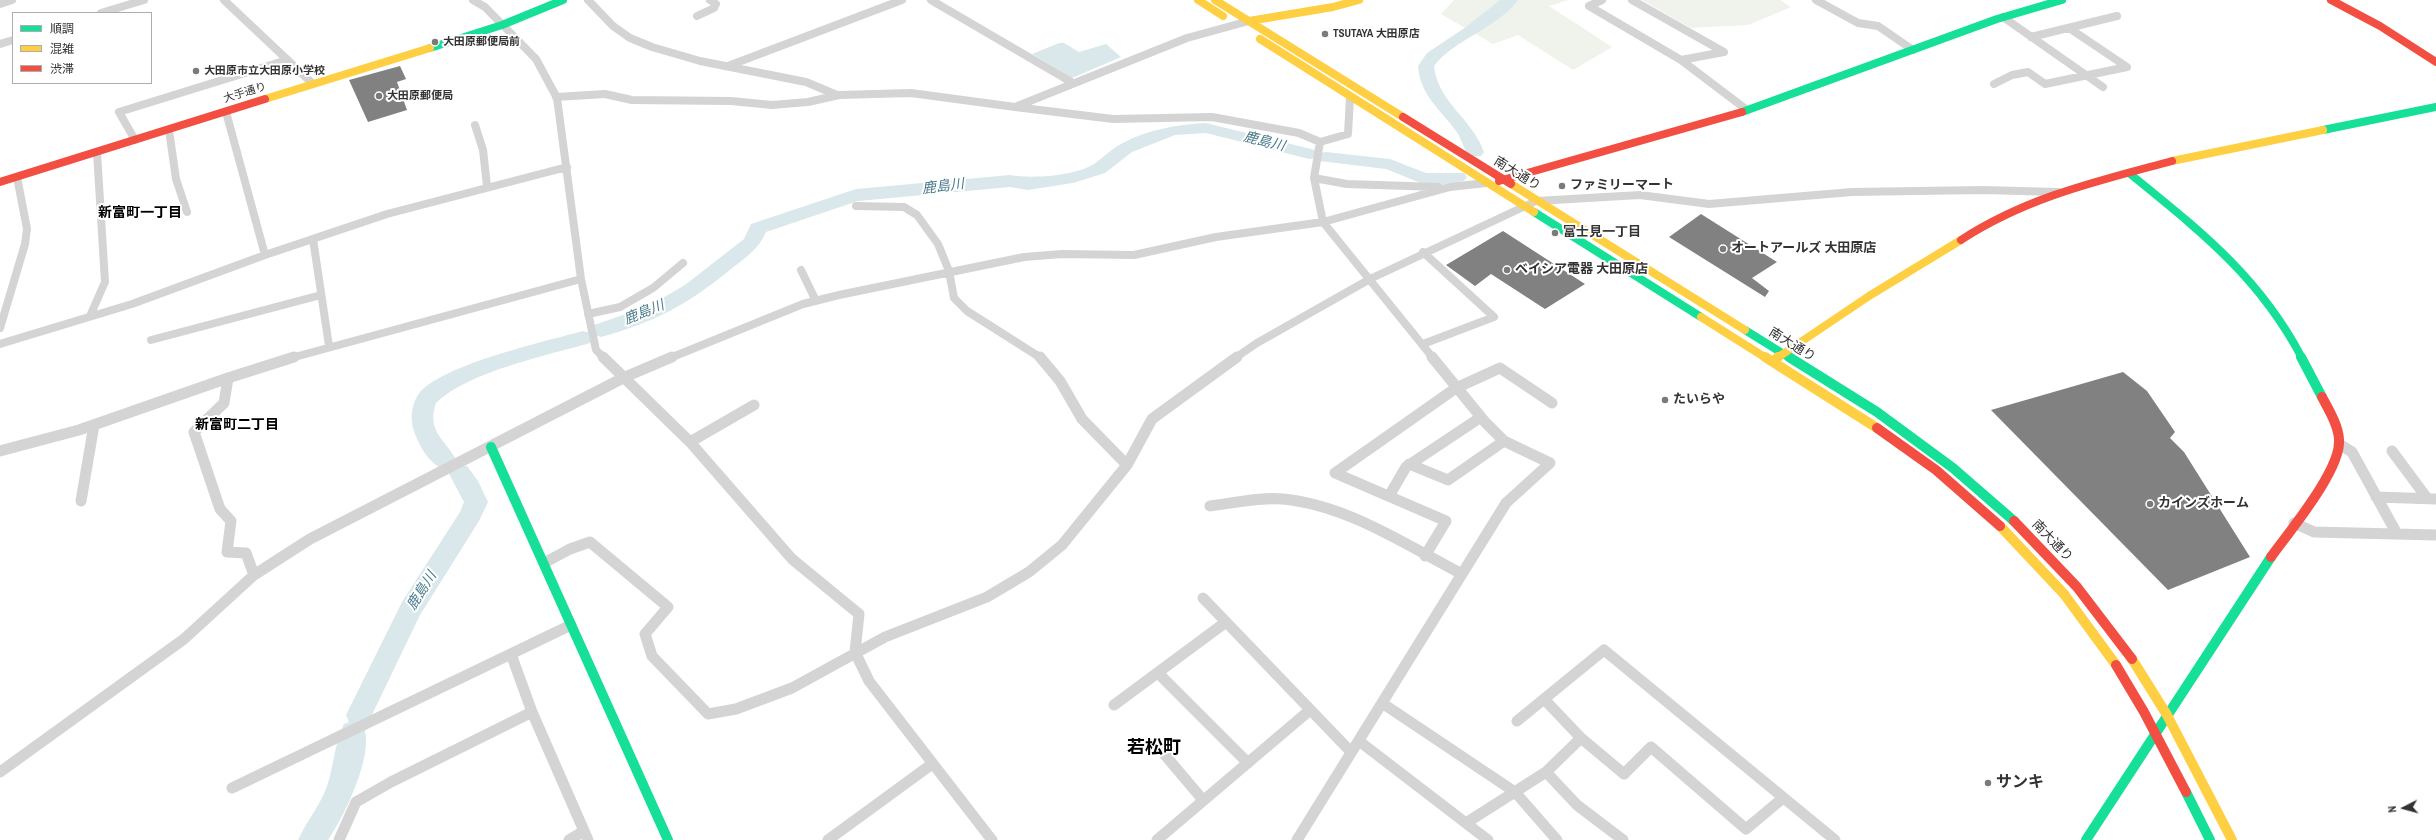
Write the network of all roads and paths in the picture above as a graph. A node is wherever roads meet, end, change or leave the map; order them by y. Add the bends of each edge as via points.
1 (12, 0) edge
2 (142, 0) edge
3 (224, 0) edge
4 (473, 0) edge
5 (564, 0) edge
6 (588, 0) edge
7 (710, 0) edge
8 (902, 0) edge
9 (931, 0) edge
10 (1198, 0) edge
11 (1215, 0) edge
12 (1359, 0) edge
13 (1602, 0) edge
14 (1632, 0) edge
15 (1816, 0) edge
16 (2062, 0) edge
17 (2331, 0) edge
18 (0, 4) edge
19 (104, 12) edge
20 (697, 16) dead end
21 (2117, 16) dead end
22 (2003, 17) junction
23 (1249, 21) junction
24 (1235, 23) junction
25 (502, 25) junction
26 (2069, 28) junction
27 (2032, 37) junction
28 (12, 40) edge
29 (0, 44) edge
30 (1913, 50) junction
31 (287, 60) junction
32 (1681, 60) junction
33 (2436, 62) edge
34 (726, 66) junction
35 (2087, 76) junction
36 (1073, 83) junction
37 (313, 84) junction
38 (1994, 84) dead end
39 (2103, 87) dead end
40 (837, 95) junction
41 (556, 97) junction
42 (1350, 97) junction
43 (1015, 107) junction
44 (2436, 107) edge
45 (1747, 110) junction
46 (226, 112) junction
47 (476, 125) dead end
48 (169, 130) junction
49 (135, 140) junction
50 (1320, 142) junction
51 (97, 152) junction
52 (567, 166) junction
53 (2129, 173) junction
54 (16, 177) junction
55 (1314, 178) junction
56 (1504, 181) junction
57 (0, 182) edge
58 (1486, 183) junction
59 (488, 186) junction
60 (1450, 187) junction
61 (2058, 192) junction
62 (1536, 201) junction
63 (856, 206) dead end
64 (1524, 207) junction
65 (187, 212) dead end
66 (1323, 222) junction
67 (313, 239) junction
68 (1423, 252) junction
69 (265, 255) junction
70 (683, 263) dead end
71 (802, 270) dead end
72 (949, 271) junction
73 (1370, 278) junction
74 (582, 279) junction
75 (321, 295) junction
76 (816, 301) junction
77 (588, 314) junction
78 (90, 316) junction
79 (0, 328) edge
80 (151, 340) dead end
81 (0, 344) edge
82 (1423, 344) junction
83 (329, 346) junction
84 (1783, 354) junction
85 (1772, 361) junction
86 (625, 377) junction
87 (228, 378) junction
88 (1456, 388) junction
89 (1552, 403) dead end
90 (754, 405) dead end
91 (1481, 417) junction
92 (94, 425) junction
93 (1504, 441) junction
94 (690, 442) junction
95 (2339, 444) junction
96 (491, 448) junction
97 (0, 451) edge
98 (2392, 451) dead end
99 (1409, 464) junction
100 (1127, 465) junction
101 (1389, 496) junction
102 (2376, 497) junction
103 (2431, 498) edge
104 (81, 501) dead end
105 (1210, 506) dead end
106 (2294, 523) junction
107 (2397, 534) junction
108 (2436, 535) edge
109 (1425, 556) junction
110 (544, 563) junction
111 (1462, 574) junction
112 (254, 575) junction
113 (1203, 598) dead end
114 (1226, 622) junction
115 (571, 626) junction
116 (855, 652) junction
117 (511, 654) junction
118 (1158, 673) junction
119 (1544, 699) junction
120 (1382, 703) junction
121 (1114, 705) dead end
122 (1310, 710) junction
123 (532, 712) junction
124 (2166, 713) junction
125 (1517, 721) dead end
126 (2156, 730) junction
127 (1581, 738) junction
128 (1359, 741) junction
129 (1159, 748) dead end
130 (1351, 752) junction
131 (1248, 763) junction
132 (932, 764) junction
133 (0, 772) edge
134 (1546, 772) junction
135 (232, 788) dead end
136 (1515, 792) junction
137 (1783, 798) junction
138 (1204, 800) junction
139 (1466, 823) junction
140 (586, 836) edge
141 (339, 840) edge
142 (569, 840) edge
143 (668, 840) edge
144 (828, 840) edge
145 (992, 840) edge
146 (1157, 840) edge
147 (1297, 840) edge
148 (1488, 840) edge
149 (1557, 840) edge
150 (1623, 840) edge
151 (1835, 840) edge
152 (2086, 840) edge
153 (2210, 840) edge
154 (2232, 840) edge

1 - 18 street
2 - 19 street
3 - 31 street
4 - 25 street via 485,7
5 - 25 main road, 大手通り
6 - 34 street via 613,26 630,38 652,47
7 - 20 street via 716,4 714,8
8 - 34 street via 772,51
9 - 36 street
10 - 24 main road, 南大通り
11 - 23 main road, 南大通り
12 - 23 main road via 1333,7
13 - 32 street via 1589,6
14 - 32 street via 1724,52
15 - 30 street via 1858,22 1878,26
16 - 22 main road
17 - 33 main road via 2380,26
21 - 26 street
22 - 27 street
22 - 30 main road
23 - 24 street
23 - 56 main road, 南大通り
24 - 36 street via 1187,38
24 - 42 main road, 南大通り
25 - 37 main road, 大手通り
25 - 41 street via 536,59
26 - 27 street
26 - 35 street via 2127,67
27 - 35 street
28 - 29 street
30 - 45 main road
31 - 37 street
31 - 49 street via 119,112
32 - 45 street
34 - 40 street via 806,82
35 - 38 street via 2045,84 2028,72 2012,75
35 - 39 street
36 - 43 street
37 - 46 main road, 大手通り
40 - 41 street via 808,102 772,105 730,101 632,100 605,94
40 - 43 street via 911,93
41 - 52 street
42 - 50 street via 1348,134
42 - 58 main road, 南大通り
43 - 50 street via 1113,119 1212,117 1299,133
44 - 53 main road via 2177,160
45 - 56 main road via 1561,162
46 - 48 main road, 大手通り
46 - 69 street
47 - 59 street
48 - 49 main road, 大手通り
48 - 65 street via 176,179
49 - 51 main road, 大手通り
50 - 55 street
51 - 54 main road, 大手通り
51 - 78 street via 104,282
52 - 59 street
52 - 74 street
53 - 61 main road
53 - 95 main road via 2202,233 2244,274 2273,308 2331,412
54 - 57 main road, 大手通り
54 - 79 street via 27,229 25,244
55 - 60 street via 1347,184
55 - 66 street
56 - 58 main road
56 - 62 main road, 南大通り
58 - 60 street
58 - 64 main road, 南大通り
59 - 67 street via 406,208
60 - 66 street
61 - 62 street via 1852,192 1709,204 1640,195
61 - 84 main road via 1981,227 1869,296
62 - 64 street
62 - 84 main road, 南大通り
63 - 72 street via 904,207 917,215 938,244
64 - 68 street
64 - 85 main road, 南大通り
66 - 72 street via 1224,235 1134,255 1062,254 1024,257
66 - 73 street
67 - 69 street
67 - 75 street
68 - 73 street
68 - 82 street via 1494,317
69 - 78 street via 132,304
70 - 77 street via 653,288 620,307
71 - 76 street
72 - 76 street
72 - 100 street via 954,298 966,311 1040,357 1060,381 1082,419
73 - 82 street
73 - 100 street via 1257,343 1177,399 1152,419
74 - 77 street
74 - 83 street
75 - 80 street
75 - 83 street
76 - 86 street via 746,326
77 - 86 street via 596,350
78 - 81 street
82 - 88 street
83 - 87 street
84 - 85 main road
84 - 124 main road, 南大通り via 1877,412 1932,450 1992,500 2082,591 2111,628
85 - 126 main road, 南大通り via 1863,418 1919,457 1996,521 2062,593 2105,646
86 - 94 street
86 - 96 street
87 - 92 street
87 - 112 street via 224,403 194,432 220,509 231,521 227,552 246,553
88 - 89 street via 1500,368
88 - 91 street
88 - 101 street via 1335,473
90 - 94 street
91 - 93 street
91 - 99 street
92 - 97 street
92 - 104 street
93 - 99 street via 1448,480
93 - 111 street via 1550,462 1506,503
94 - 116 street via 792,559 858,614
95 - 102 street via 2352,452
95 - 106 main road via 2327,476
96 - 110 main road
96 - 112 street via 310,539
98 - 103 street
99 - 101 street
100 - 116 street via 1062,545 1029,572 987,597 885,637
101 - 109 street via 1446,521
102 - 103 street
102 - 107 street
105 - 109 street via 1282,499 1307,502 1351,519
106 - 107 street via 2314,532
106 - 124 main road
107 - 108 street
109 - 111 street
110 - 115 main road
110 - 116 street via 590,542 668,606 645,634 652,656 708,714 736,709 792,688
111 - 120 street
112 - 133 street via 184,639
113 - 114 street
114 - 118 street
114 - 122 street
115 - 117 street
115 - 143 main road
116 - 132 street via 869,681
117 - 123 street
117 - 135 street
118 - 121 street
118 - 131 street
119 - 125 street
119 - 127 street
119 - 137 street via 1604,650
120 - 128 street
120 - 136 street
122 - 130 street
122 - 131 street
123 - 140 street
123 - 141 street via 356,802
124 - 126 main road
124 - 154 main road, 南大通り
126 - 152 main road
126 - 153 main road, 南大通り
127 - 134 street
127 - 137 street via 1624,774 1651,747 1746,829
128 - 130 street
128 - 139 street
129 - 138 street
130 - 147 street
131 - 138 street
132 - 144 street
132 - 145 street
134 - 136 street
134 - 150 street via 1577,805
136 - 139 street
136 - 149 street
137 - 151 street
138 - 146 street
139 - 148 street
140 - 142 street

